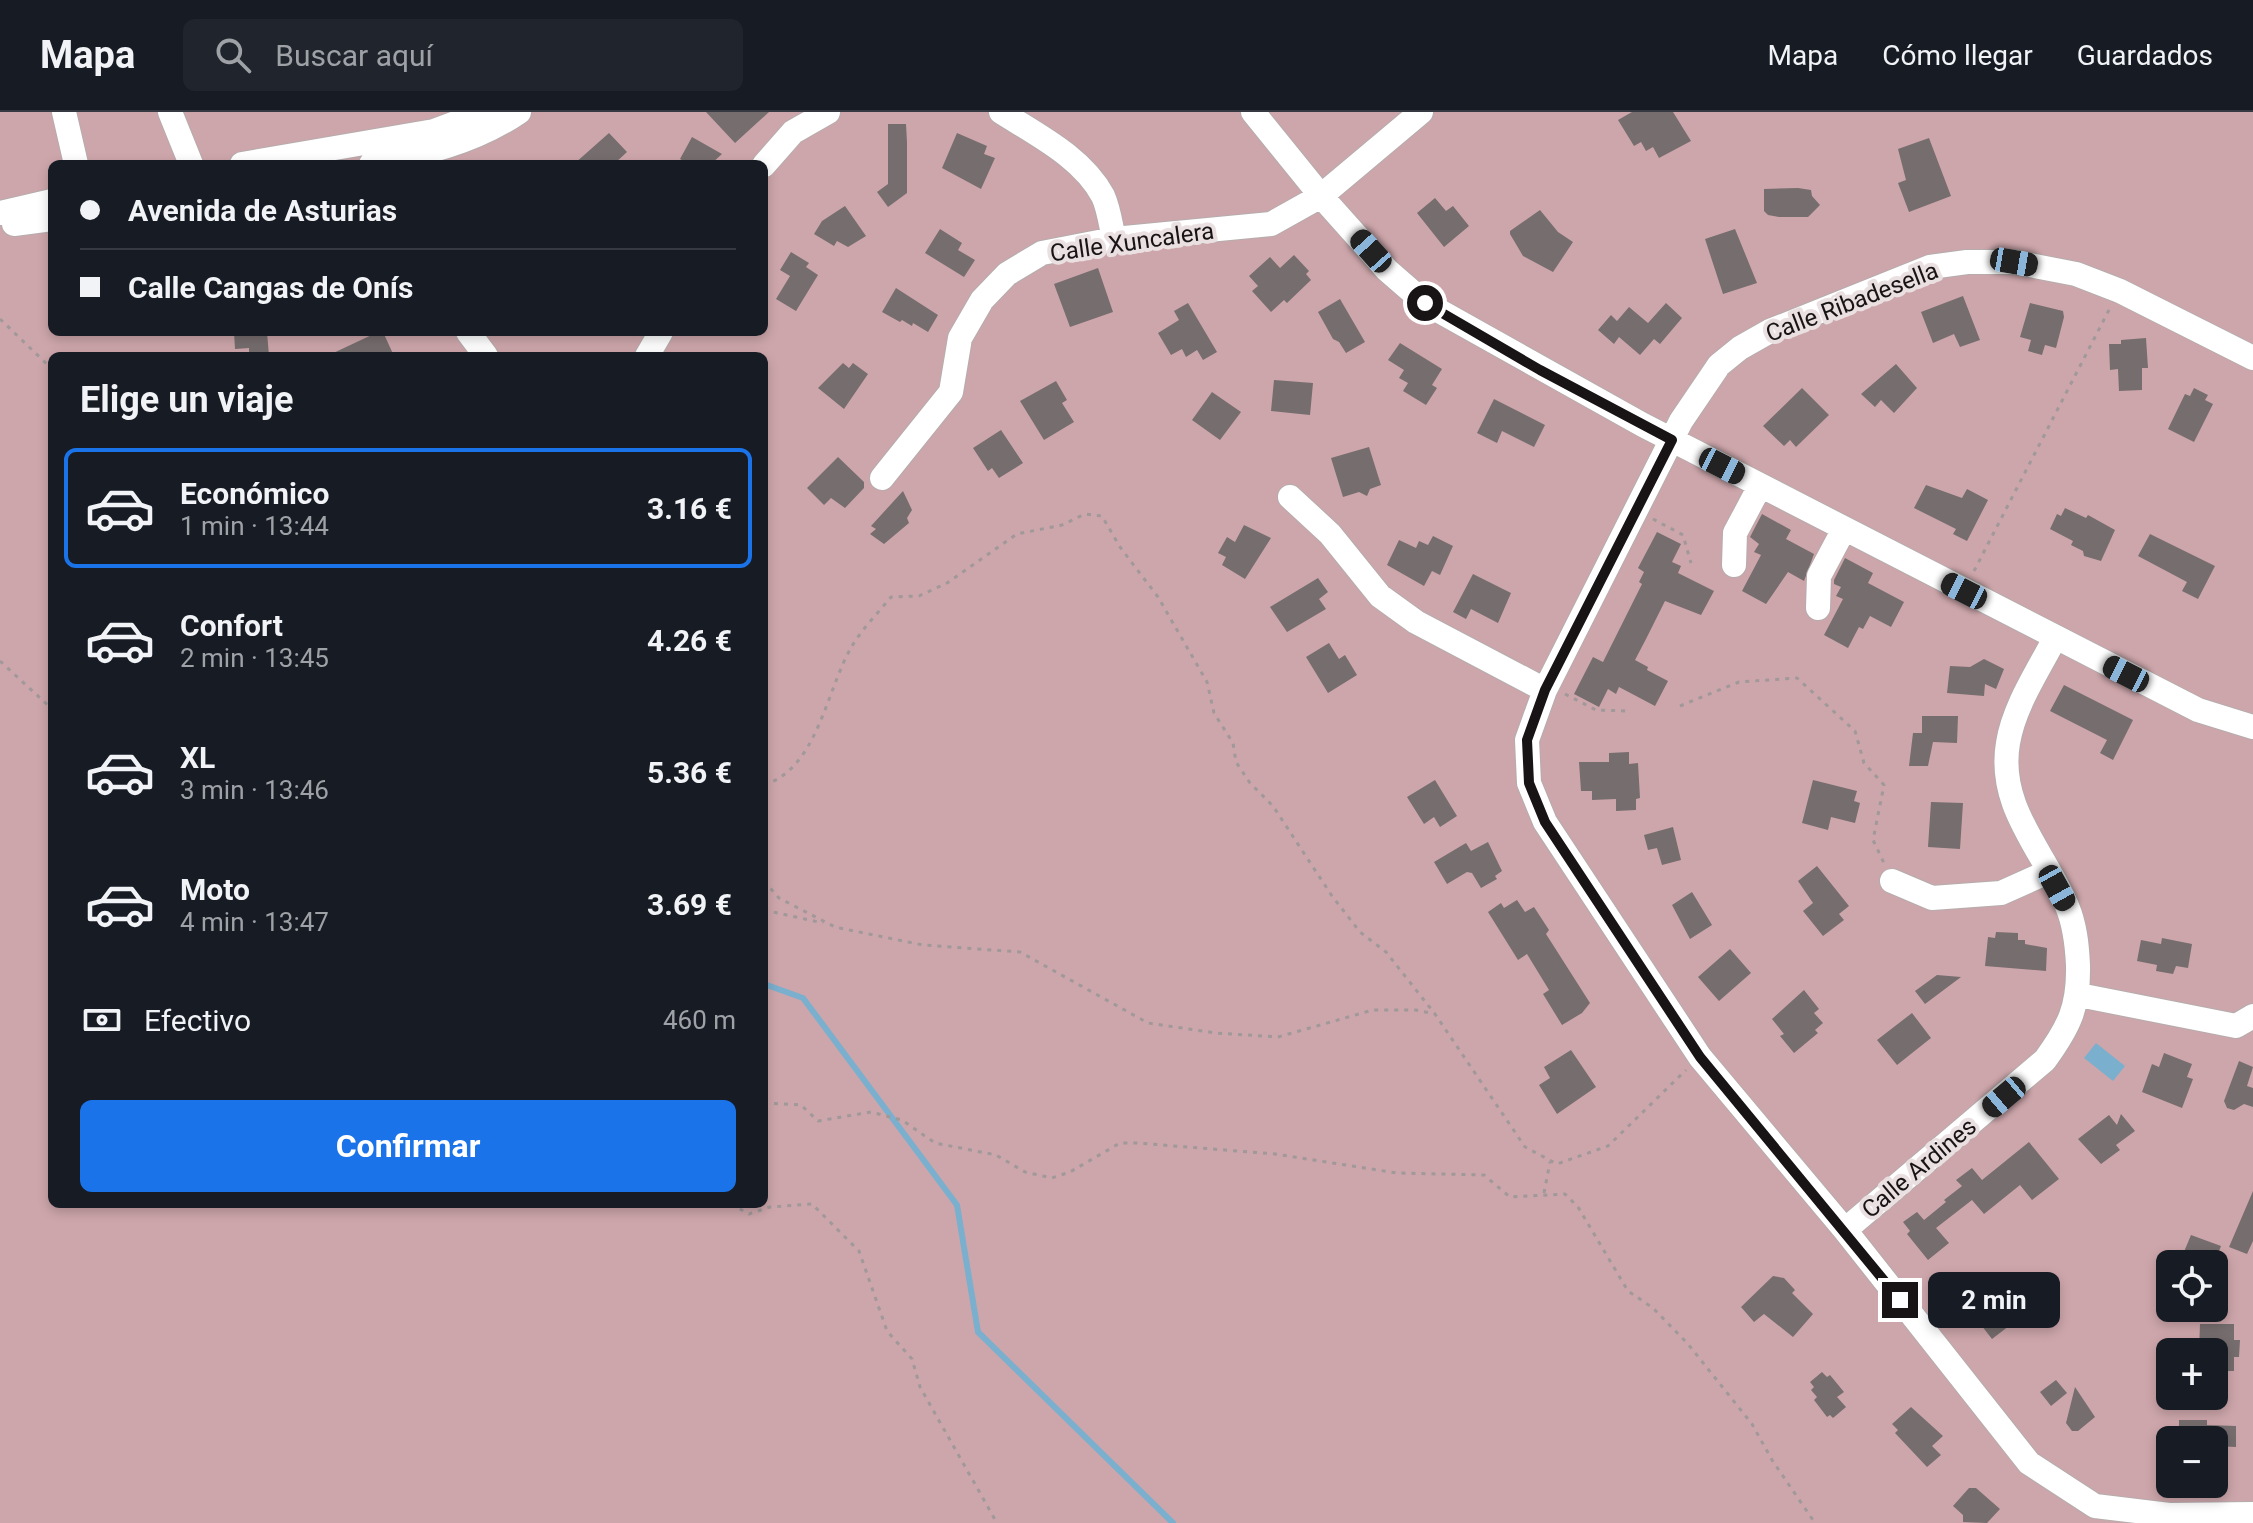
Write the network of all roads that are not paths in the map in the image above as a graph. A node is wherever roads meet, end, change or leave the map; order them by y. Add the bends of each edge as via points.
1 (64, 112) edge
2 (170, 112) edge
3 (485, 112) edge
4 (519, 112) edge
5 (828, 112) edge
6 (1001, 112) edge
7 (1253, 112) edge
8 (1421, 112) edge
9 (75, 160) edge
10 (189, 160) edge
11 (265, 160) edge
12 (417, 160) edge
13 (768, 160) edge
14 (1321, 196) junction
15 (48, 202) edge
16 (0, 213) edge
17 (48, 219) edge
18 (0, 225) edge
19 (1114, 239) junction
20 (2253, 358) edge
21 (1672, 440) junction
22 (882, 478) dead end
23 (1760, 486) junction
24 (1290, 497) dead end
25 (1844, 529) junction
26 (1734, 565) dead end
27 (1818, 608) dead end
28 (2055, 638) junction
29 (1546, 688) junction
30 (2253, 727) edge
31 (2048, 872) junction
32 (1892, 881) road end
33 (2079, 995) junction
34 (2253, 1016) edge
35 (1845, 1230) junction
36 (2253, 1514) edge
37 (2169, 1519) edge

1 - 9 street
2 - 10 street
3 - 11 street via 434,131
4 - 12 street
5 - 13 street via 793,132
6 - 19 street via 1060,149 1090,177 1104,198
7 - 14 street
8 - 14 street, Calle Xuncalera
14 - 19 street, Calle Xuncalera via 1271,224
14 - 21 street via 1387,270 1425,303
15 - 16 street
17 - 18 street
19 - 22 street, Calle Xuncalera via 1042,253 1007,274 982,300 960,338 951,392
20 - 21 street, Calle Ribadesella via 2076,274 2014,262 1930,267 1740,348 1703,386
21 - 23 street
21 - 29 street, Calle Ribadesella
23 - 25 street
23 - 26 street via 1735,533
24 - 29 street via 1330,534 1380,596 1416,622
25 - 27 street via 1819,576
25 - 28 street
28 - 30 street via 2198,710
28 - 31 street, Calle Ardines via 2017,712 2008,744 2008,784
29 - 35 street, Calle Ribadesella via 1527,740 1529,783 1545,822 1700,1057
31 - 32 street via 2001,893 1932,898
31 - 33 street, Calle Ardines via 2067,905 2077,938
33 - 34 street via 2236,1026
33 - 35 street, Calle Ardines via 2064,1034 2045,1060
35 - 37 street, Calle Ribadesella via 2029,1463 2095,1506
36 - 37 street, Calle Ribadesella

